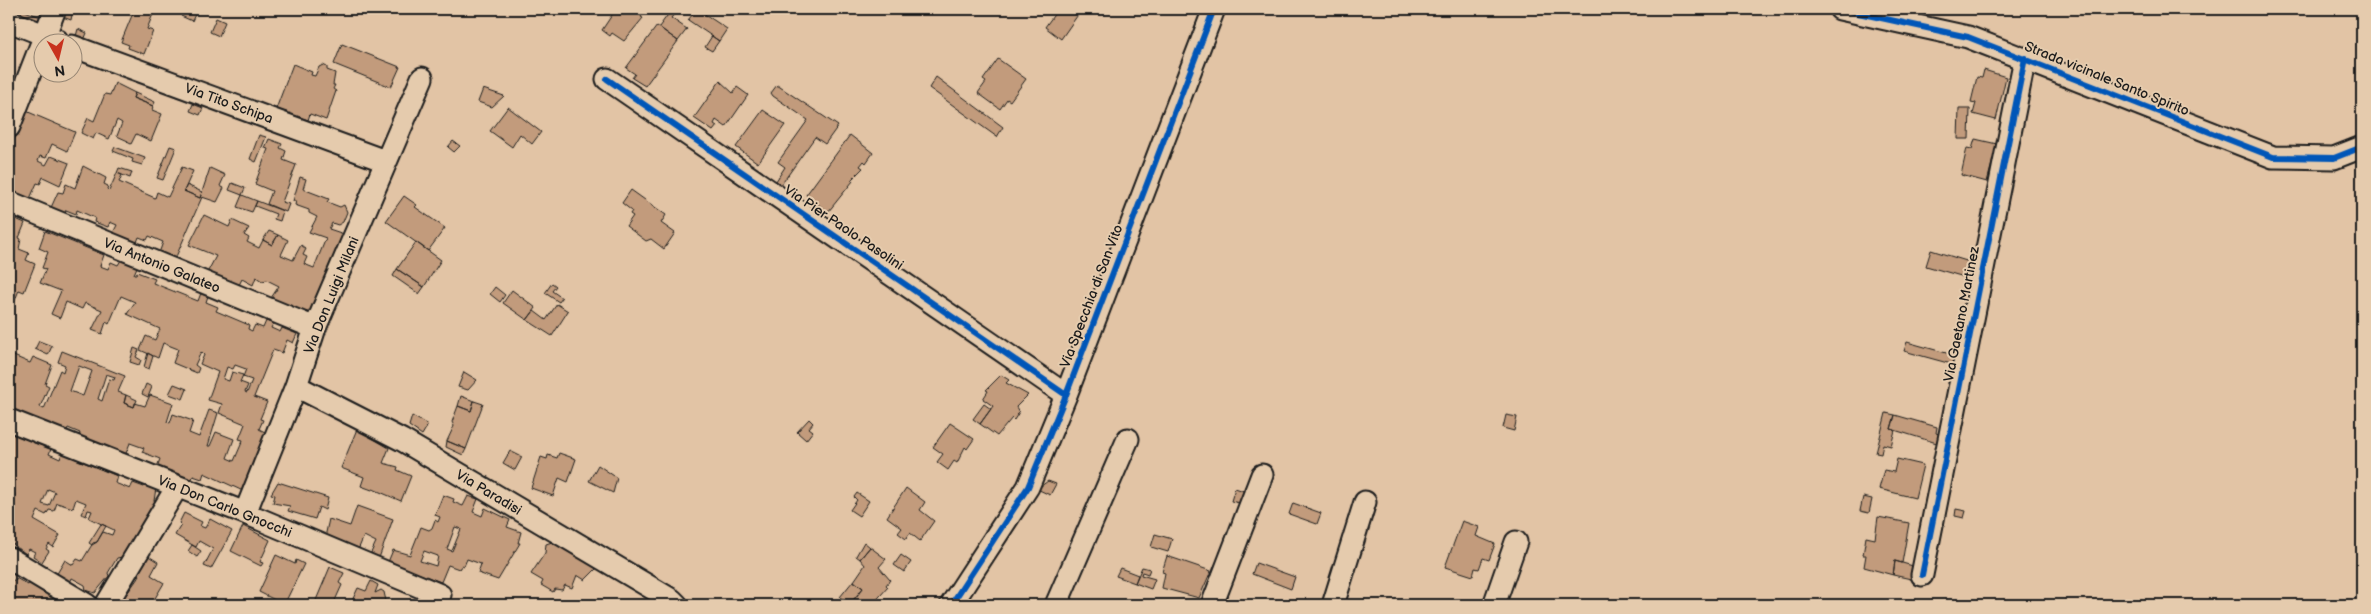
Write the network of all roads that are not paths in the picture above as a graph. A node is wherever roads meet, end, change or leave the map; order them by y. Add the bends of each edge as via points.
1 (55, 9) edge
2 (1214, 9) edge
3 (1840, 9) edge
4 (9, 21) edge
5 (36, 32) edge
6 (54, 32) edge
7 (82, 50) edge
8 (2025, 58) junction
9 (422, 78) dead end
10 (606, 79) dead end
11 (32, 82) edge
12 (9, 127) edge
13 (2362, 147) edge
14 (386, 161) junction
15 (9, 202) edge
16 (315, 328) junction
17 (296, 386) junction
18 (1066, 395) junction
19 (9, 420) edge
20 (1128, 438) dead end
21 (1262, 475) dead end
22 (177, 487) junction
23 (1365, 502) dead end
24 (245, 513) junction
25 (1516, 542) dead end
26 (9, 558) edge
27 (1922, 575) dead end
28 (440, 595) dead end
29 (87, 605) edge
30 (106, 605) edge
31 (677, 605) edge
32 (951, 605) edge
33 (1056, 605) edge
34 (1212, 605) edge
35 (1333, 605) edge
36 (1494, 605) edge

1 - 6 street
2 - 18 street, Via Specchia di San Vito
3 - 8 street, Strada vicinale Santo Spirito via 1968,37
4 - 5 street
7 - 14 street, Via Tito Schipa
8 - 13 street, Strada vicinale Santo Spirito via 2273,157 2334,158
8 - 27 street, Via Gaetano Martinez
9 - 14 street, Via Don Luigi Milani
10 - 18 street, Via Pier Paolo Pasolini
11 - 12 street
14 - 16 street, Via Don Luigi Milani
15 - 16 street, Via Antonio Galateo
16 - 17 street, Via Don Luigi Milani
17 - 24 street, Via Don Luigi Milani
17 - 31 street, Via Paradisi via 402,440
18 - 32 street, Via Specchia di San Vito via 1028,486
19 - 22 street, Via Don Carlo Gnocchi
20 - 33 street
21 - 34 street
22 - 24 street, Via Don Carlo Gnocchi
22 - 30 street
23 - 35 street
24 - 28 street, Via Don Carlo Gnocchi
25 - 36 street
26 - 29 street

